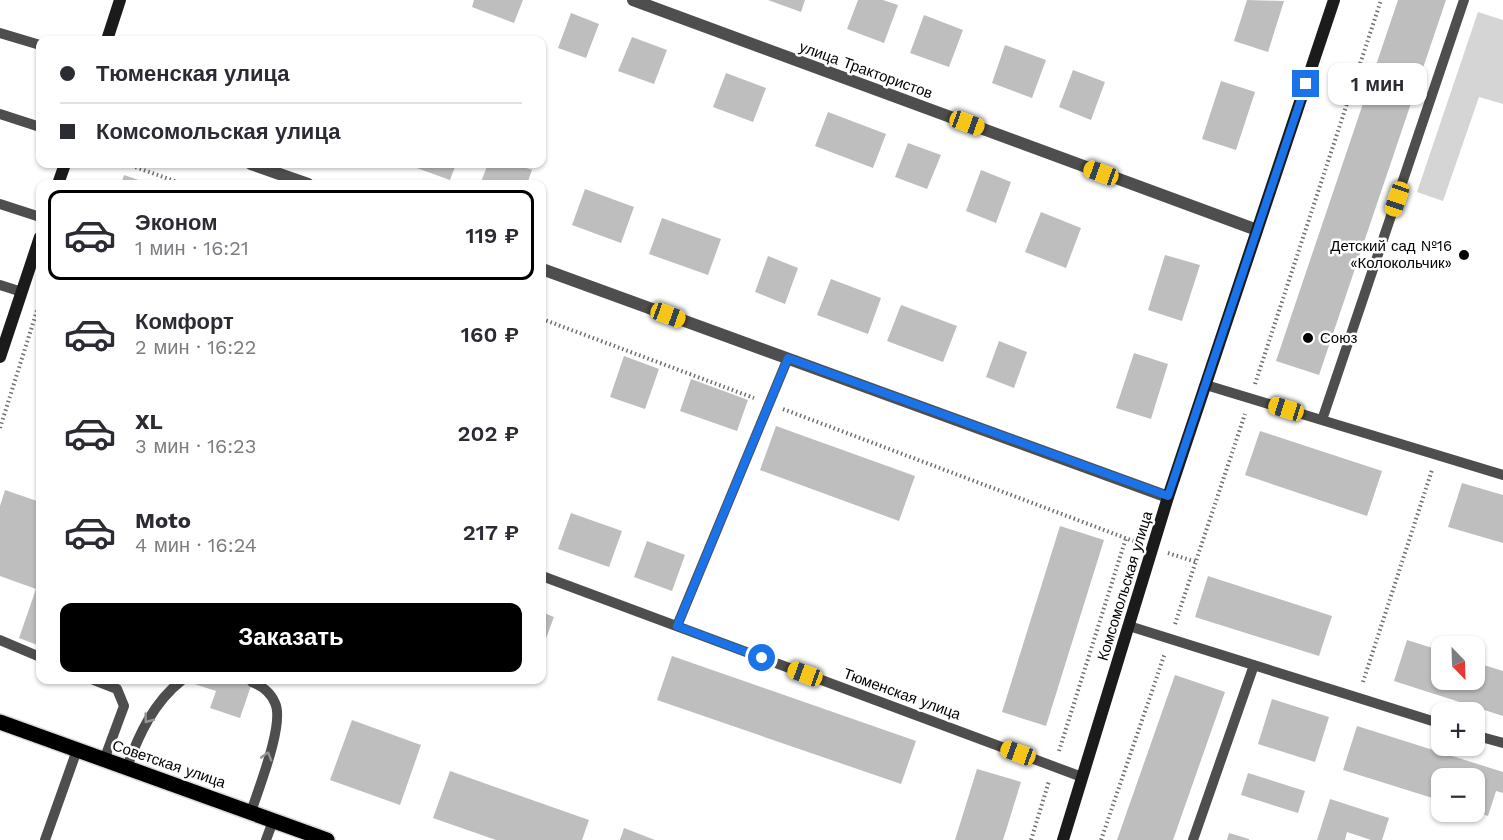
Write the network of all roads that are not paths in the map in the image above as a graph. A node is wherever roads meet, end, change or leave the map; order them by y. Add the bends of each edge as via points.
1 (120, 0) edge
2 (633, 0) edge
3 (1334, 0) edge
4 (1464, 0) edge
5 (0, 33) edge
6 (107, 36) edge
7 (36, 44) edge
8 (0, 114) edge
9 (36, 126) edge
10 (263, 168) edge
11 (297, 180) edge
12 (0, 204) edge
13 (36, 216) edge
14 (1257, 230) junction
15 (36, 249) edge
16 (546, 270) edge
17 (0, 285) edge
18 (22, 292) junction
19 (0, 357) edge
20 (788, 358) junction
21 (1206, 385) junction
22 (1322, 420) junction
23 (1503, 475) edge
24 (1168, 496) junction
25 (546, 577) edge
26 (677, 626) junction
27 (1129, 626) junction
28 (0, 640) edge
29 (36, 655) edge
30 (1254, 665) junction
31 (104, 684) edge
32 (177, 684) edge
33 (257, 684) edge
34 (1431, 721) edge
35 (0, 723) edge
36 (1485, 738) edge
37 (1503, 744) edge
38 (77, 750) junction
39 (104, 760) junction
40 (128, 766) junction
41 (1082, 777) junction
42 (251, 812) junction
43 (273, 821) junction
44 (45, 840) edge
45 (266, 840) edge
46 (327, 840) edge
47 (1063, 840) edge
48 (1193, 840) edge

1 - 6 street
2 - 14 street, улица Трактористов
3 - 14 street, Комсомольская улица
4 - 22 lane
5 - 7 lane
8 - 9 lane
10 - 11 street
12 - 13 lane
14 - 21 street, Комсомольская улица
15 - 18 street
16 - 20 street
17 - 18 lane
18 - 19 street
20 - 24 street
20 - 26 lane
21 - 22 lane
21 - 24 street, Комсомольская улица
22 - 23 lane
24 - 27 street, Комсомольская улица
25 - 26 lane, Тюменская улица
26 - 41 lane, Тюменская улица
27 - 30 lane
27 - 41 street, Комсомольская улица
28 - 29 lane
30 - 34 lane
30 - 48 lane
31 - 39 lane via 117,689 124,706
32 -> 40 lane via 141,729
42 -> 33 lane via 278,722 276,704
35 - 38 main road, Советская улица
36 - 37 lane
38 - 39 main road, Советская улица
38 - 44 lane
39 - 40 main road, Советская улица
40 - 42 main road, Советская улица
41 - 47 street, Комсомольская улица
42 - 43 main road, Советская улица
43 - 45 lane
43 - 46 main road, Советская улица

